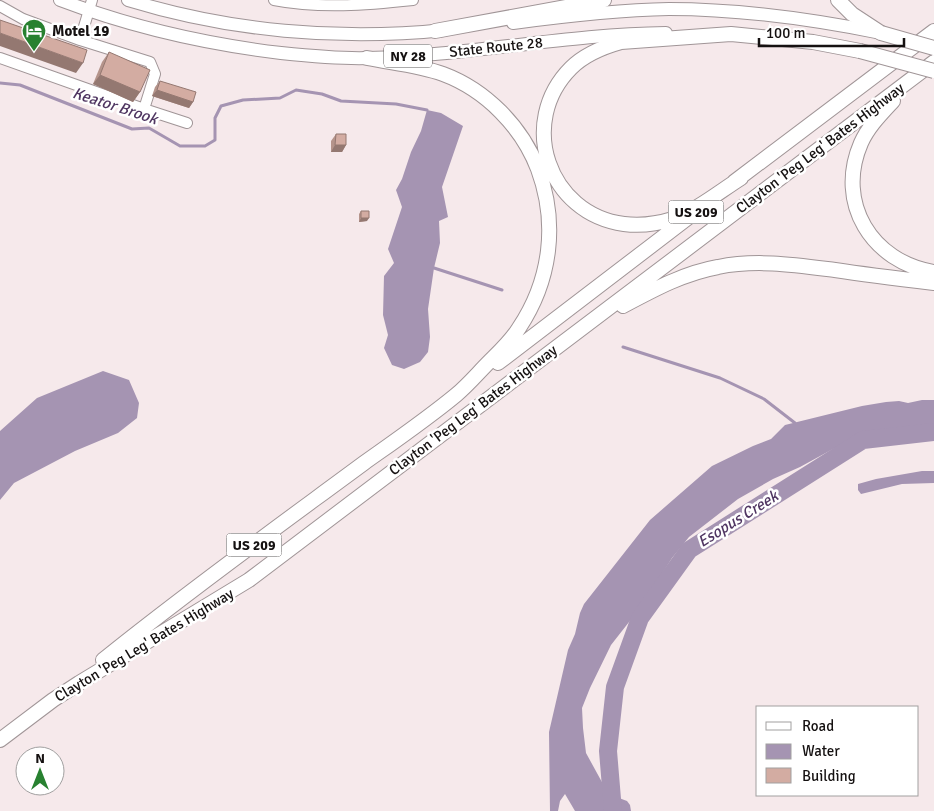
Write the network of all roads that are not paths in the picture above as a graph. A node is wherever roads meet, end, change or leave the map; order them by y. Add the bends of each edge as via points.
1 (60, 0) edge
2 (128, 0) edge
3 (274, 0) edge
4 (413, 0) edge
5 (604, 0) edge
6 (838, 0) edge
7 (90, 5) edge
8 (0, 6) edge
9 (435, 31) junction
10 (933, 32) edge
11 (881, 33) junction
12 (731, 34) junction
13 (80, 40) junction
14 (934, 48) edge
15 (0, 58) edge
16 (366, 58) junction
17 (934, 62) edge
18 (934, 71) edge
19 (916, 76) junction
20 (144, 110) junction
21 (187, 123) dead end
22 (741, 178) junction
23 (934, 272) edge
24 (934, 283) edge
25 (588, 323) junction
26 (458, 394) junction
27 (53, 700) junction
28 (0, 740) edge

1 - 7 main road, State Route 28 / NY 28
2 - 9 main road, State Route 28 / NY 28 via 190,16 258,28 330,34
3 - 4 street via 342,6
5 - 9 highway
6 - 11 highway via 852,14
7 - 13 street
7 - 16 main road, State Route 28 / NY 28 via 151,29 215,43 311,56
8 - 13 street via 23,19
9 - 11 main road, State Route 28 / NY 28 via 601,13 675,9 764,14
10 - 22 highway, Clayton 'Peg Leg' Bates Highway / US 209
11 - 14 highway, State Route 28 / NY 28, bridge
12 - 16 main road, State Route 28 / NY 28 via 643,33
12 - 18 highway, State Route 28 / NY 28, bridge via 812,42
12 - 22 highway via 622,42 593,52 571,68 554,90 545,118 544,139 552,172 566,194 588,212 615,222 644,224 672,219
13 - 20 street via 150,62 155,74
15 - 20 street
16 - 26 highway via 443,74 484,97 522,140 536,164 545,192 549,241 539,290 512,338
17 - 19 highway, Clayton 'Peg Leg' Bates Highway / US 209
19 - 23 highway via 862,141 854,167 853,194 861,221 876,244 897,260
19 - 25 highway, Clayton 'Peg Leg' Bates Highway / US 209
20 - 21 street
22 - 26 highway, Clayton 'Peg Leg' Bates Highway / US 209
24 - 25 highway via 792,265 737,264 678,279
25 - 27 highway, Clayton 'Peg Leg' Bates Highway / US 209 via 249,580
26 - 27 highway, US 209 via 169,608
27 - 28 highway, Clayton 'Peg Leg' Bates Highway / US 209

